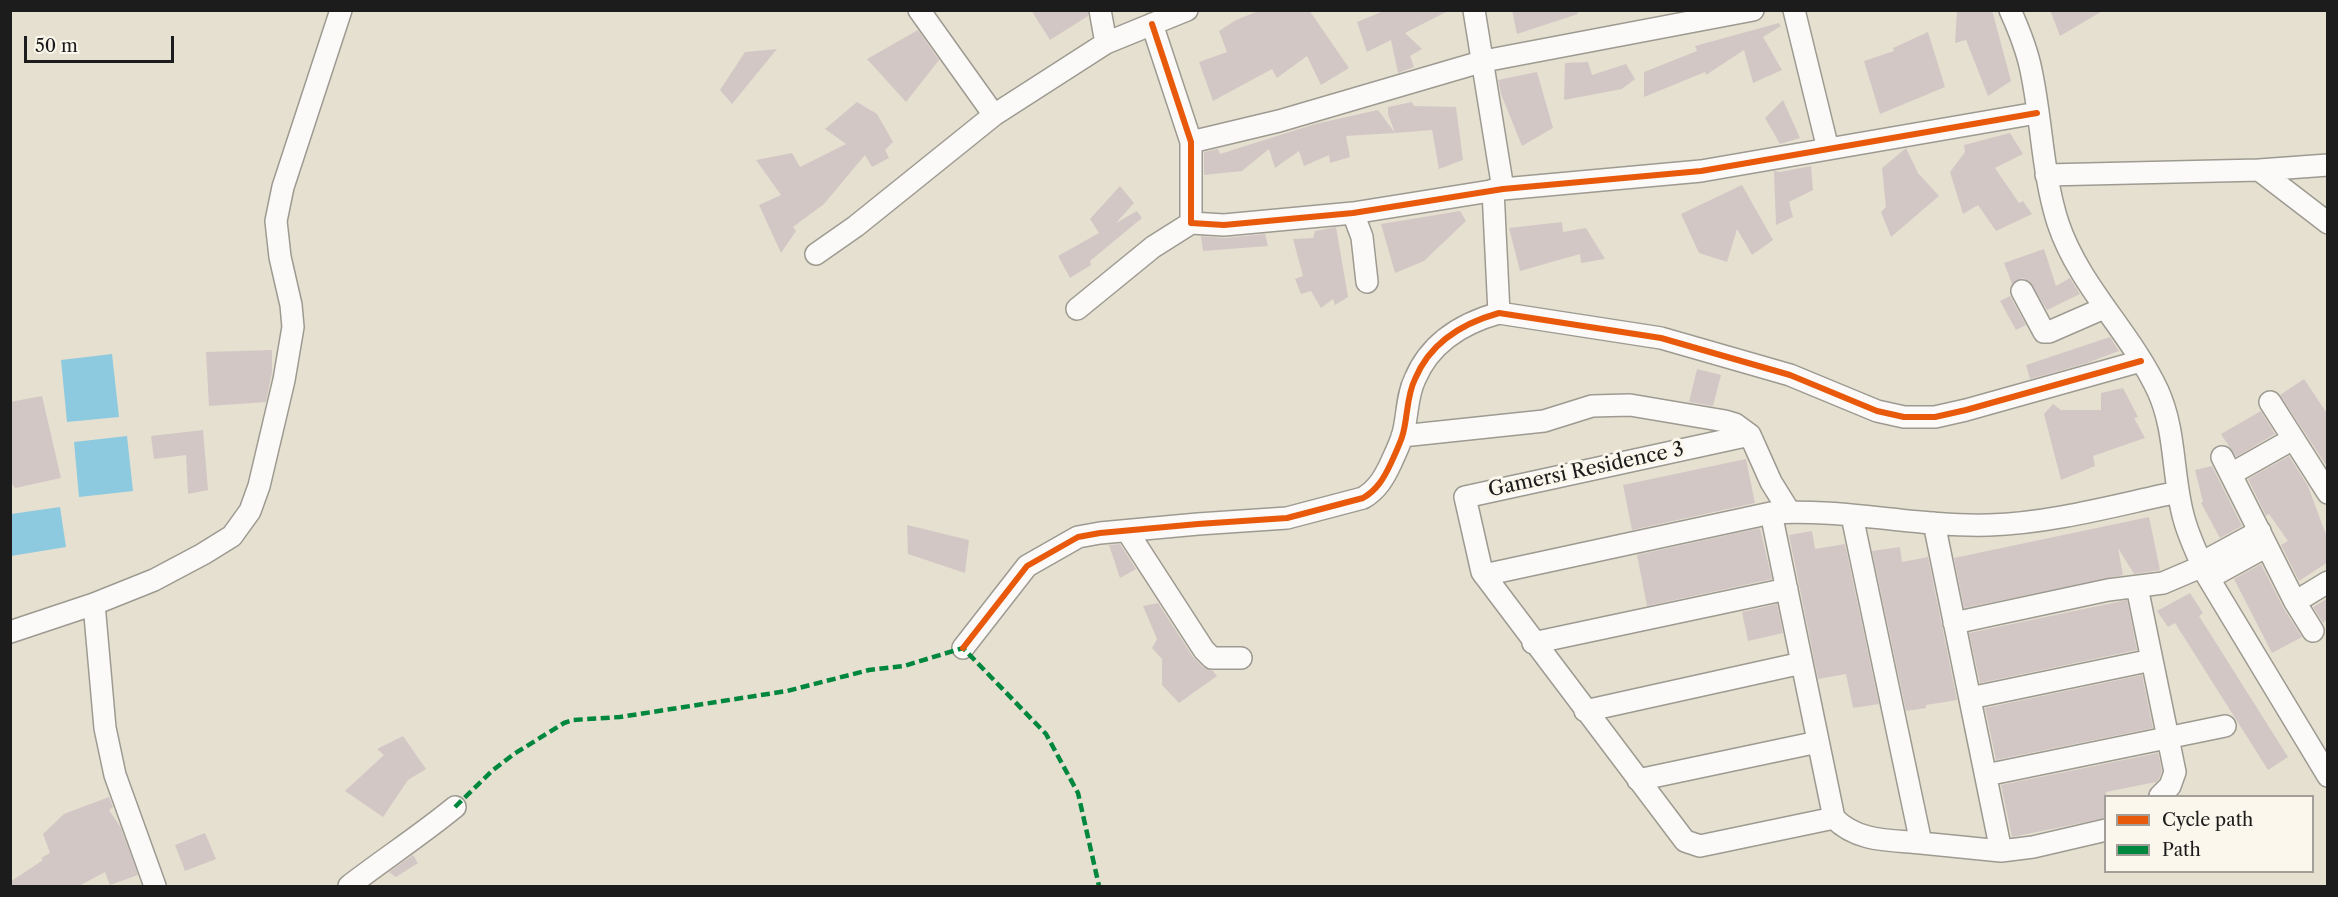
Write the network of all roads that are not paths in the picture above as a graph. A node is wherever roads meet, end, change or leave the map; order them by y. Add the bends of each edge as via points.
1 (341, 10) edge
2 (919, 10) edge
3 (1100, 10) edge
4 (1187, 10) edge
5 (1474, 10) edge
6 (1753, 10) edge
7 (1794, 10) edge
8 (2010, 10) edge
9 (1152, 24) junction
10 (1106, 43) junction
11 (1484, 61) junction
12 (2037, 113) junction
13 (994, 115) junction
14 (1191, 142) junction
15 (1828, 149) junction
16 (2328, 165) edge
17 (2259, 170) junction
18 (2046, 175) junction
19 (1498, 190) junction
20 (1353, 213) junction
21 (1191, 223) junction
22 (2328, 223) edge
23 (816, 254) dead end
24 (1367, 282) dead end
25 (2022, 291) dead end
26 (2104, 308) junction
27 (1077, 309) dead end
28 (1499, 313) junction
29 (2141, 361) junction
30 (2270, 402) dead end
31 (1750, 435) junction
32 (1402, 436) junction
33 (2293, 439) junction
34 (2178, 492) junction
35 (2328, 493) edge
36 (1780, 512) junction
37 (1852, 516) junction
38 (1934, 523) junction
39 (1127, 531) junction
40 (2263, 538) junction
41 (2204, 569) junction
42 (1484, 575) junction
43 (2328, 582) edge
44 (2137, 587) junction
45 (1787, 589) junction
46 (2295, 602) junction
47 (94, 604) junction
48 (1954, 623) junction
49 (2313, 631) dead end
50 (10, 632) edge
51 (1533, 643) junction
52 (963, 648) dead end
53 (1241, 658) dead end
54 (2152, 660) junction
55 (1802, 663) junction
56 (1970, 698) junction
57 (1585, 711) junction
58 (2225, 726) dead end
59 (2169, 737) junction
60 (1818, 742) junction
61 (1986, 775) junction
62 (2328, 776) edge
63 (1638, 780) junction
64 (2161, 795) edge
65 (455, 807) dead end
66 (1834, 818) junction
67 (2104, 830) edge
68 (1921, 843) junction
69 (2001, 851) junction
70 (155, 886) edge
71 (349, 886) edge

1 - 47 street via 283,187 276,221 293,327 259,486 250,511 232,536 203,554 154,580
2 - 13 street
3 - 10 street
4 - 9 street
5 - 11 street
6 - 11 street
7 - 15 street
8 - 12 street via 2031,70
9 - 10 street
9 - 14 street
10 - 13 street
11 - 14 street via 1279,121
11 - 19 street
12 - 15 street
12 - 18 street
13 - 23 street
14 - 21 street
15 - 19 street via 1701,171
16 - 17 street
17 - 18 street
17 - 22 street
18 - 26 street via 2068,249
19 - 20 street
19 - 28 street
20 - 21 street via 1224,225
20 - 24 street via 1362,237
21 - 27 street via 1153,247
25 - 26 street via 2044,333
26 - 29 street
28 - 29 street via 1661,338 1790,375 1876,411 1905,417 1935,417 1966,410
28 - 32 street via 1452,333 1428,357 1414,379
29 - 34 street via 2168,417
30 - 33 street
31 - 32 street, Gamersi Residence 3 via 1725,421 1630,405 1592,406 1555,419
31 - 36 street
31 - 42 street, Gamersi Residence 3 via 1465,497
32 - 39 street via 1380,484 1363,498 1287,518
33 - 35 street
33 - 40 street via 2226,466
34 - 38 street via 2044,520 1990,525
34 - 41 street via 2185,523
36 - 37 street
36 - 42 street
36 - 45 street
37 - 38 street
37 - 68 street
38 - 48 street
39 - 52 street via 1078,537 1027,566
39 - 53 street via 1204,650 1212,658
40 - 41 street
40 - 46 street
41 - 44 street
41 - 62 street
42 - 51 street, Gamersi Residence 3
43 - 46 street
44 - 48 street
44 - 54 street
45 - 51 street
45 - 55 street
46 - 49 street
47 - 50 street
47 - 70 street via 105,728 114,775
48 - 56 street
51 - 57 street, Gamersi Residence 3
54 - 56 street
54 - 59 street
55 - 57 street
55 - 60 street
56 - 61 street
57 - 63 street, Gamersi Residence 3
58 - 59 street
59 - 61 street
59 - 64 street via 2175,772 2170,786
60 - 63 street
60 - 66 street
61 - 69 street
63 - 66 street, Gamersi Residence 3 via 1692,845
65 - 71 street
66 - 68 street via 1852,833
67 - 69 street
68 - 69 street

